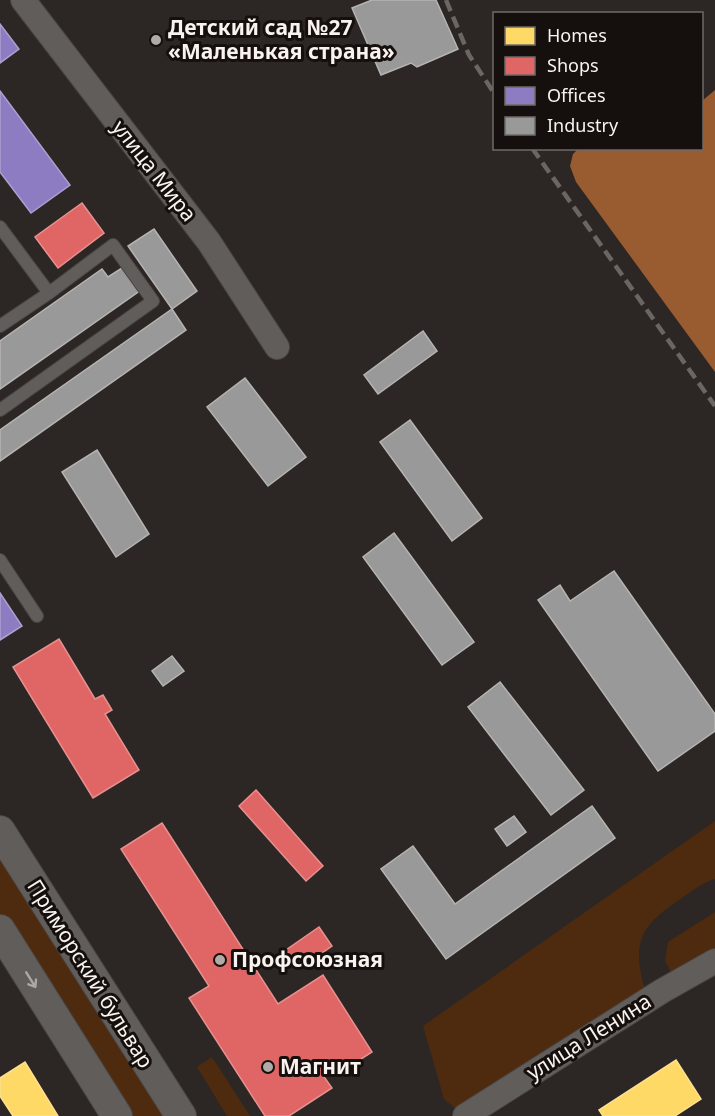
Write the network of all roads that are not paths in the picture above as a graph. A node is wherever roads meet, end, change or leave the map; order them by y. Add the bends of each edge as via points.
1 (23, 0) edge
2 (0, 227) edge
3 (49, 292) junction
4 (0, 326) edge
5 (277, 347) dead end
6 (0, 410) edge
7 (0, 560) edge
8 (37, 616) dead end
9 (0, 831) edge
10 (0, 930) edge
11 (715, 961) edge
12 (117, 1116) edge
13 (181, 1116) edge
14 (465, 1116) edge

1 - 5 street, улица Мира via 209,242
2 - 3 lane
3 - 4 lane
3 - 6 lane via 113,244 153,301
7 - 8 lane
9 - 13 street, Приморский бульвар
10 -> 12 street
11 - 14 street, улица Ленина

